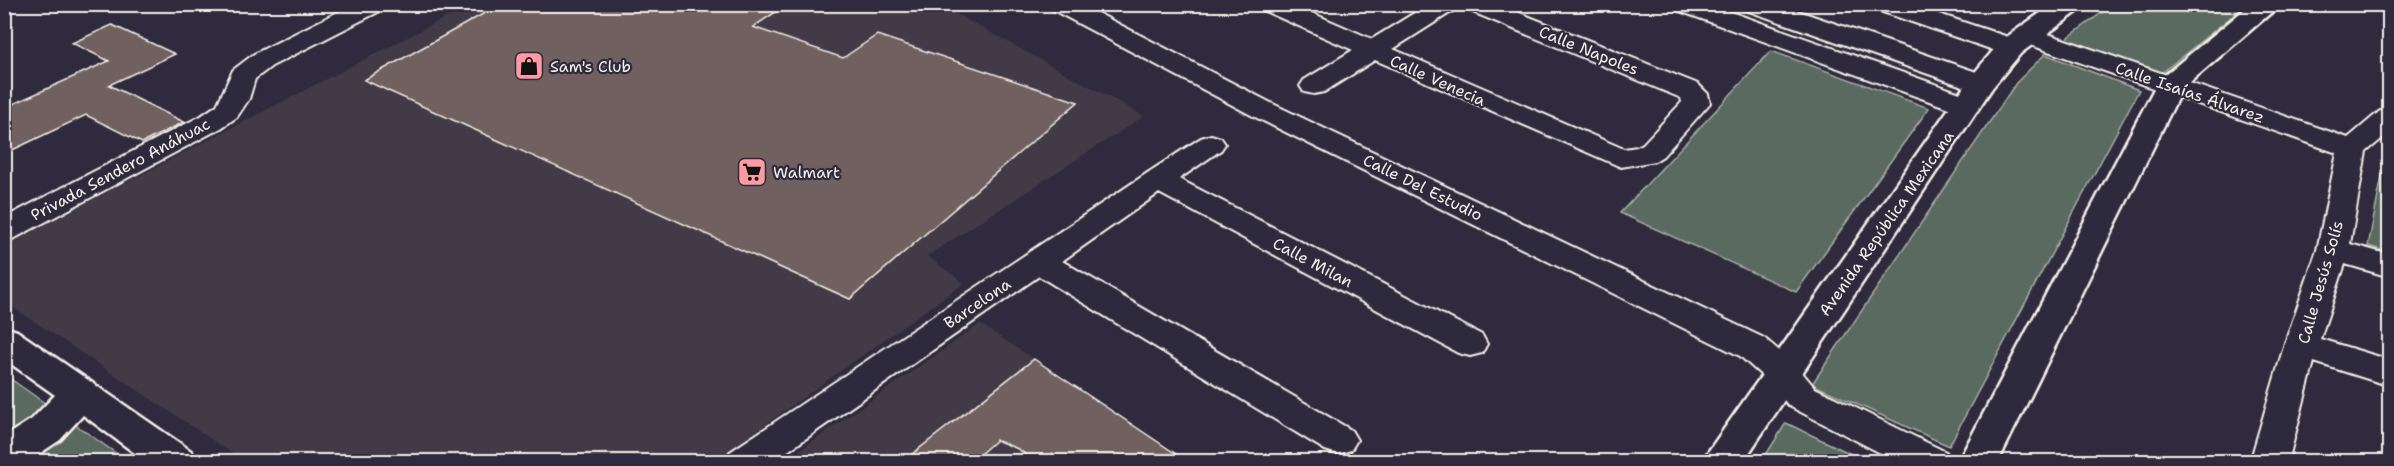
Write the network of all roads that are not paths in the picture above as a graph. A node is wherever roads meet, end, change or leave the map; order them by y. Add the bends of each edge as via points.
1 (375, 4) edge
2 (1059, 4) edge
3 (1269, 4) edge
4 (1447, 4) edge
5 (1474, 4) edge
6 (1683, 4) edge
7 (1752, 4) edge
8 (1883, 4) edge
9 (2071, 4) edge
10 (2268, 4) edge
11 (1824, 30) junction
12 (2019, 41) junction
13 (1806, 49) junction
14 (1371, 50) junction
15 (1314, 86) dead end
16 (2170, 86) junction
17 (1974, 94) junction
18 (1696, 103) joint
19 (2390, 117) edge
20 (1210, 144) dead end
21 (2352, 149) junction
22 (1157, 180) junction
23 (4, 231) edge
24 (2332, 250) junction
25 (1038, 261) junction
26 (2390, 266) edge
27 (4, 340) edge
28 (1470, 344) dead end
29 (2301, 346) junction
30 (1782, 373) junction
31 (2390, 373) edge
32 (78, 392) junction
33 (1338, 440) dead end
34 (4, 456) edge
35 (2272, 461) edge
36 (177, 462) edge
37 (743, 462) edge
38 (1721, 462) edge
39 (1933, 462) edge
40 (1978, 462) edge

1 - 23 street, Privada Sendero Anáhuac via 263,60 243,76 228,111 211,122
2 - 30 street, Calle Del Estudio via 1263,110 1752,347
3 - 14 street, Calle Venecia
4 - 14 street
5 - 18 street, Calle Napoles via 1688,90 1694,94
6 - 13 street
7 - 11 street
8 - 12 street, Calle Isaías Álvarez
9 - 12 main road, Avenida República Mexicana
10 - 16 main road
11 - 13 street
11 - 17 street
12 - 16 street, Calle Isaías Álvarez
12 - 17 main road, Avenida República Mexicana
13 - 17 street
14 - 15 street
14 - 18 street, Calle Venecia via 1621,158 1645,155
16 - 21 street, Calle Isaías Álvarez
16 - 40 main road
17 - 30 main road, Avenida República Mexicana
19 - 21 street
20 - 22 street, Barcelona
21 - 24 street, Calle Jesús Solís
22 - 25 street, Barcelona
22 - 28 street, Calle Milan
24 - 26 street
24 - 29 street, Calle Jesús Solís
25 - 33 street
25 - 37 street, Barcelona
27 - 32 main road
29 - 31 street
29 - 35 street, Calle Jesús Solís
30 - 38 main road, Avenida República Mexicana
30 - 39 street, Calle Del Estudio via 1802,397
32 - 34 main road via 50,428
32 - 36 main road

